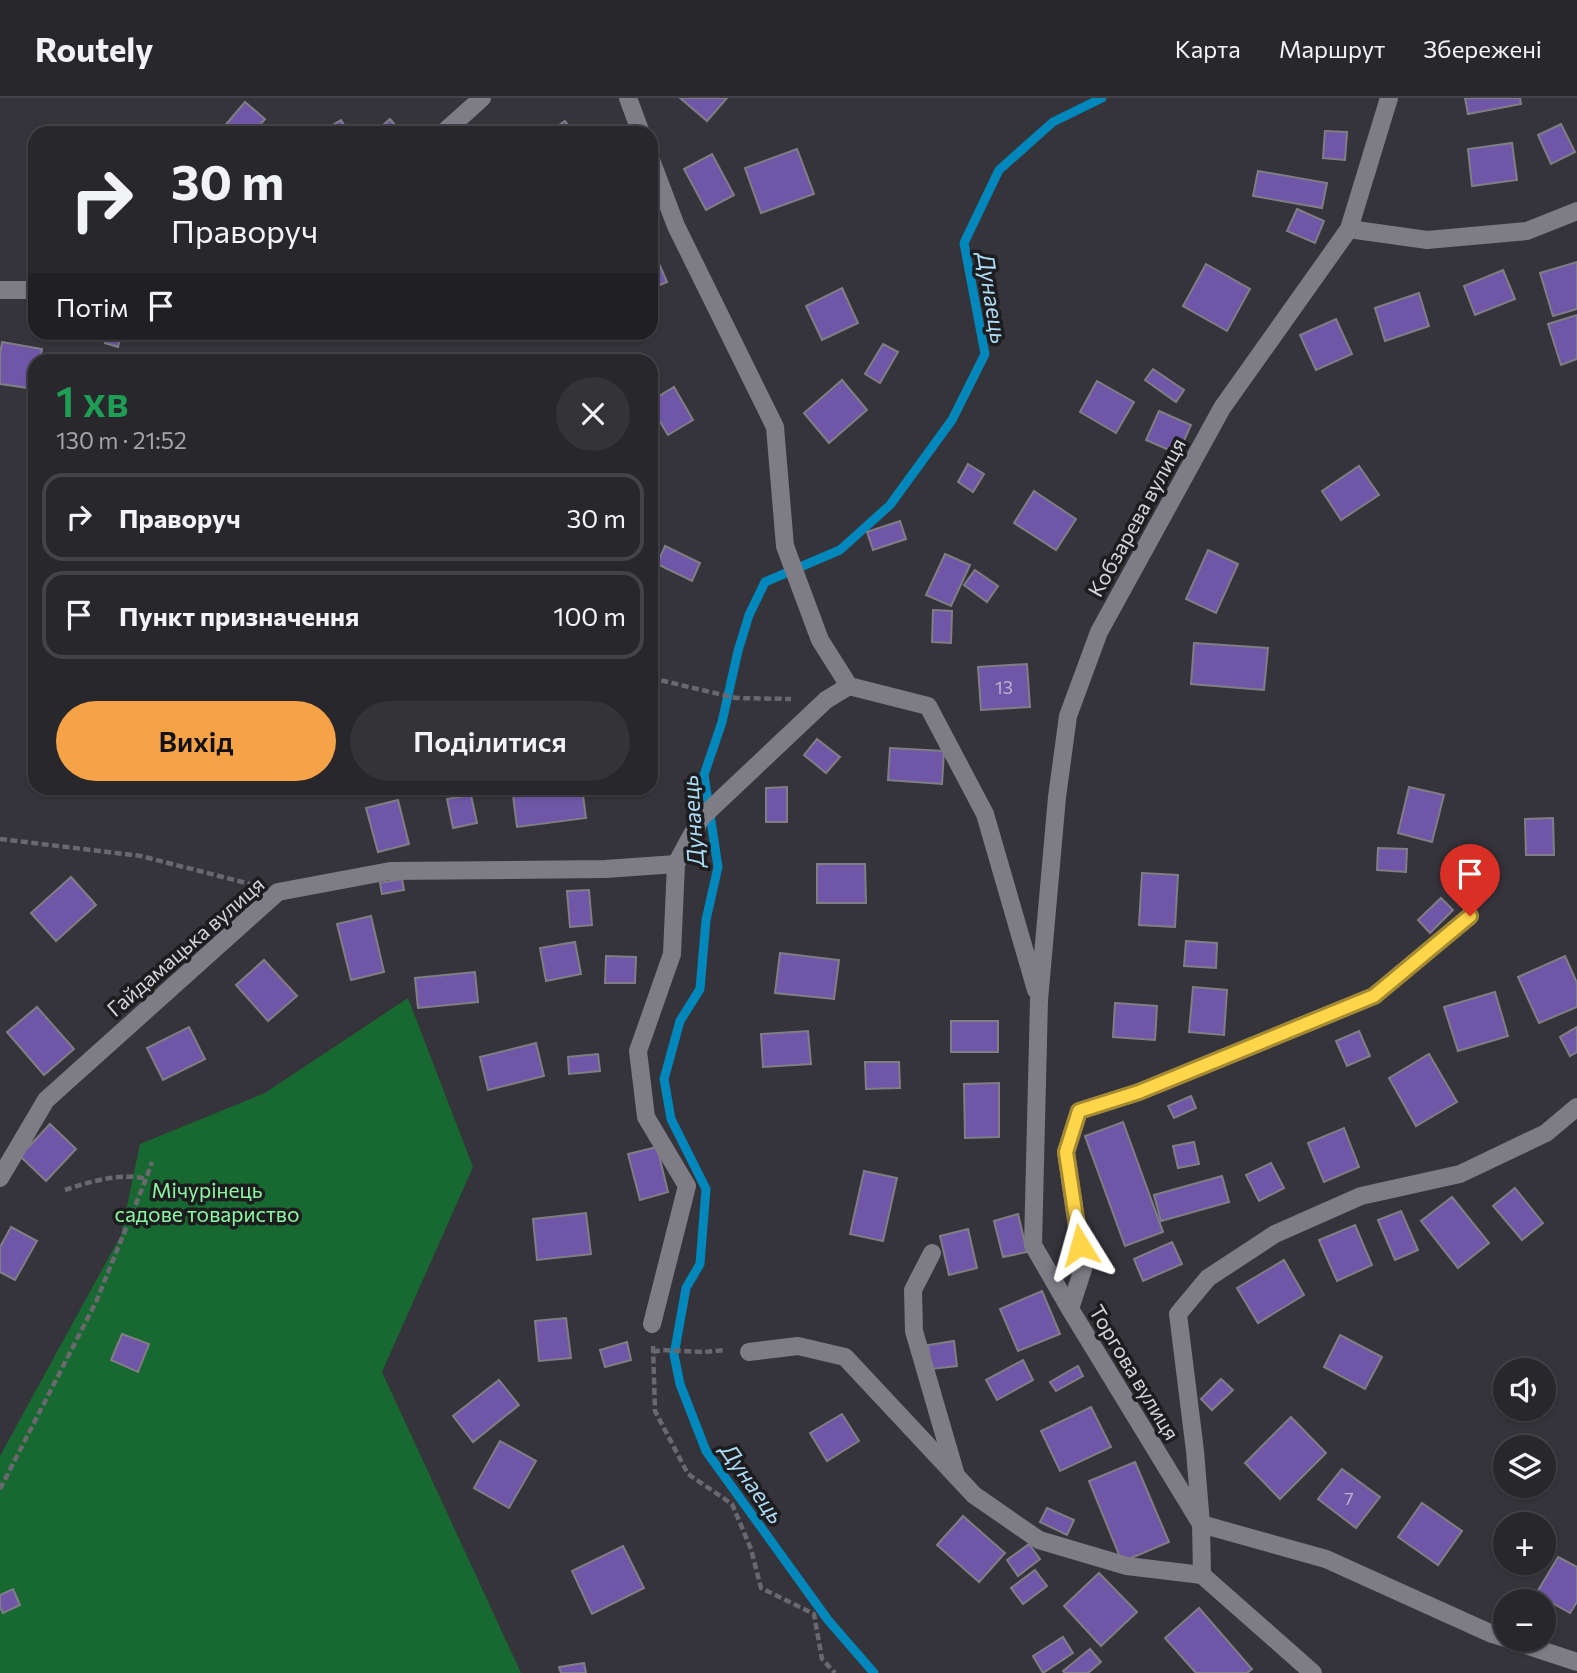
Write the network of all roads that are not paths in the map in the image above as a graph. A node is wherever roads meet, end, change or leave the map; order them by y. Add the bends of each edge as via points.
1 (482, 98) edge
2 (628, 98) edge
3 (1389, 98) edge
4 (451, 126) edge
5 (638, 126) edge
6 (658, 178) edge
7 (1577, 211) edge
8 (1349, 229) junction
9 (0, 290) edge
10 (28, 290) edge
11 (849, 686) junction
12 (676, 864) junction
13 (1470, 916) dead end
14 (1039, 1000) junction
15 (1577, 1107) edge
16 (0, 1178) edge
17 (932, 1253) dead end
18 (1070, 1309) junction
19 (652, 1324) road end
20 (749, 1352) dead end
21 (956, 1475) junction
22 (1201, 1524) junction
23 (1202, 1576) junction
24 (1493, 1634) edge
25 (1547, 1652) edge
26 (1577, 1662) edge
27 (1313, 1673) edge

1 - 4 street
2 - 5 street
3 - 8 street, Кобзарева вулиця
6 - 11 street via 676,226 775,427 785,546 820,640
7 - 8 street via 1527,231 1427,240
8 - 14 street, Кобзарева вулиця via 1222,408 1099,632 1068,716
9 - 10 street
11 - 12 street via 826,700 701,818
11 - 14 street via 928,706 985,814
12 - 16 street, Гайдамацька вулиця via 390,871 278,892 46,1100
12 - 19 street via 672,954 638,1051 646,1117 687,1186
13 - 18 street via 1374,996 1139,1092 1079,1111 1066,1152 1083,1269
14 - 18 street, Торгова вулиця via 1033,1245
15 - 22 street via 1546,1133 1460,1174 1361,1196 1275,1234 1209,1278 1178,1314
17 - 21 street via 913,1290 914,1331
18 - 22 street, Торгова вулиця
20 - 21 street via 797,1346 845,1357
21 - 23 street via 974,1496 1040,1540 1127,1566
22 - 23 street
22 - 24 street via 1326,1559
23 - 27 street
25 - 26 street

